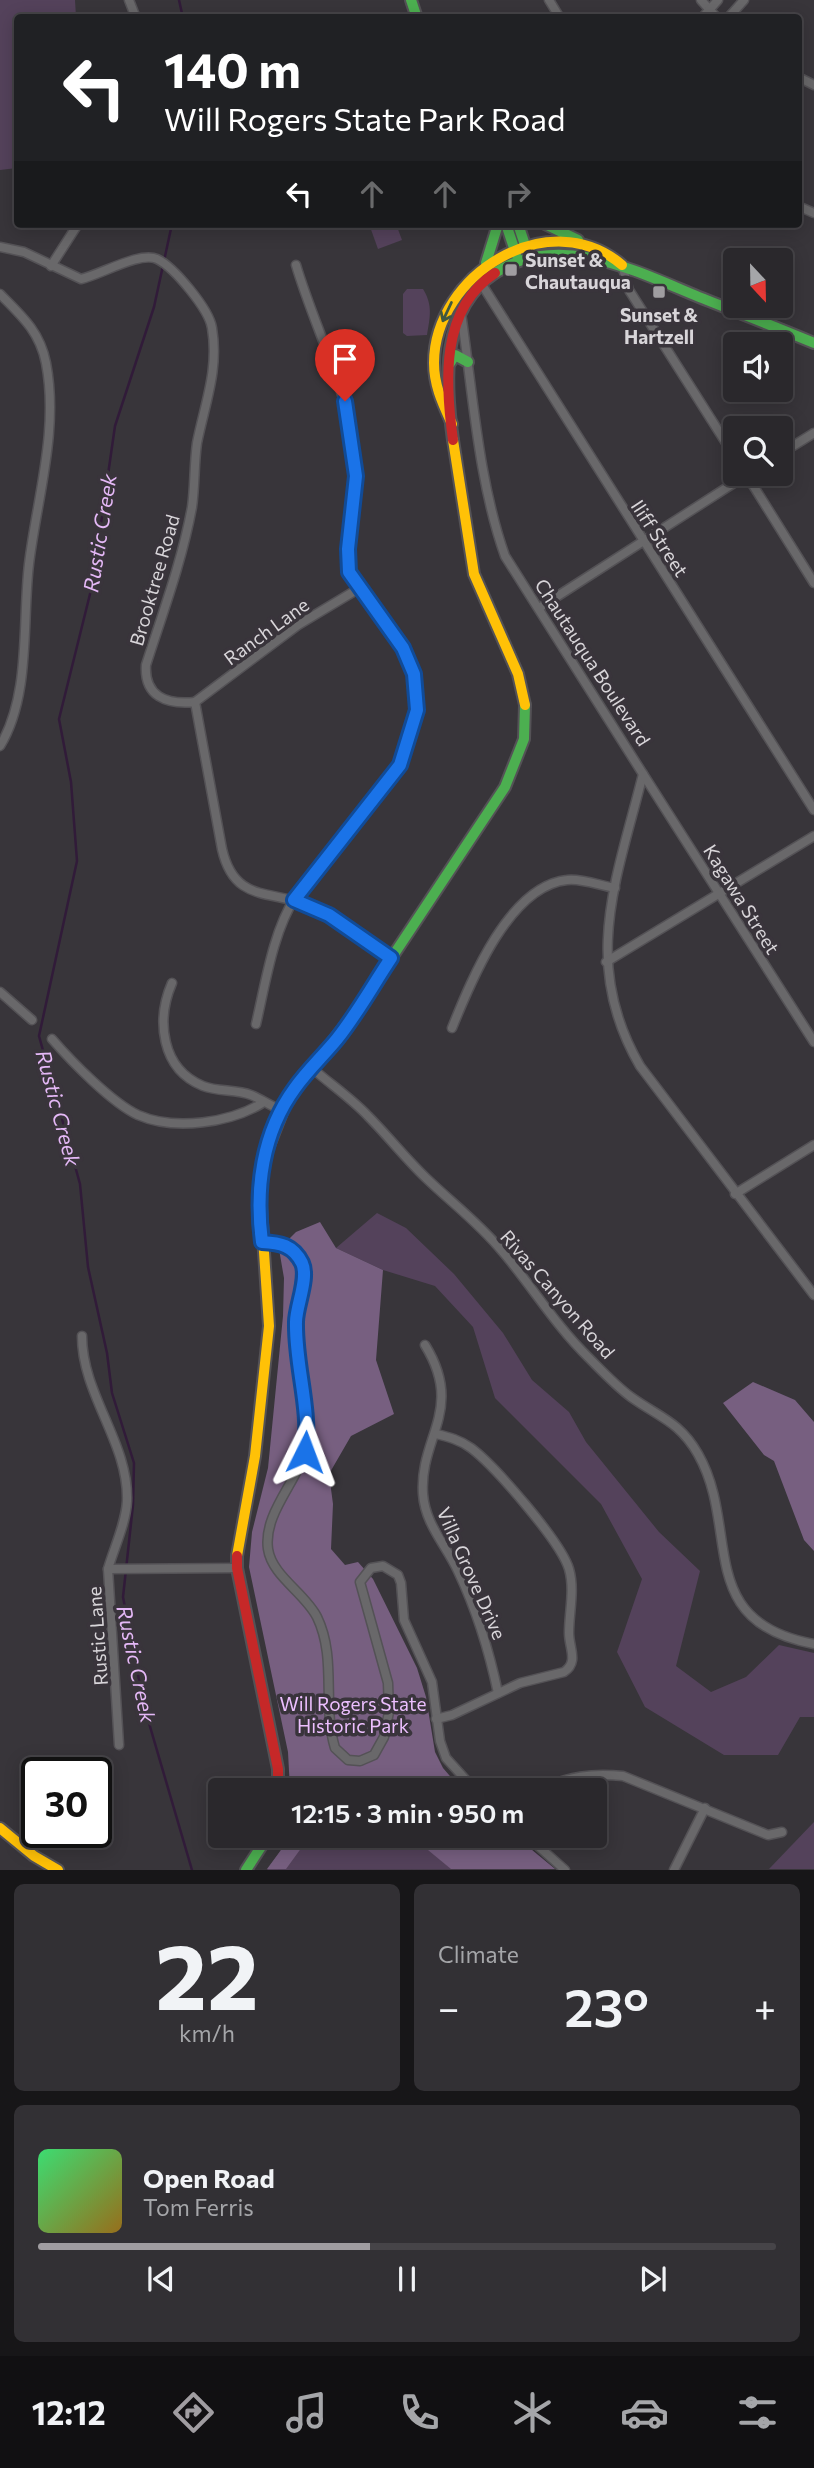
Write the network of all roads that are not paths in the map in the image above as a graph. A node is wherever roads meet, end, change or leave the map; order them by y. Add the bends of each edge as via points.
1 (701, 0) edge
2 (718, 0) edge
3 (744, 0) edge
4 (710, 9) junction
5 (706, 14) edge
6 (714, 14) edge
7 (732, 14) edge
8 (75, 228) edge
9 (497, 228) edge
10 (508, 228) edge
11 (518, 228) edge
12 (554, 228) edge
13 (566, 228) edge
14 (571, 235) junction
15 (583, 243) junction
16 (519, 246) junction
17 (0, 247) edge
18 (524, 259) junction
19 (486, 263) junction
20 (296, 265) dead end
21 (622, 265) junction
22 (51, 266) junction
23 (481, 283) junction
24 (0, 295) edge
25 (461, 313) junction
26 (814, 343) edge
27 (468, 362) junction
28 (448, 372) junction
29 (452, 424) junction
30 (814, 433) edge
31 (723, 438) edge
32 (793, 446) edge
33 (730, 486) edge
34 (754, 486) edge
35 (644, 541) junction
36 (814, 583) edge
37 (358, 589) junction
38 (539, 608) junction
39 (195, 702) junction
40 (0, 747) edge
41 (643, 774) junction
42 (814, 810) edge
43 (814, 836) edge
44 (615, 888) junction
45 (720, 894) junction
46 (294, 900) junction
47 (391, 958) junction
48 (606, 962) junction
49 (172, 983) dead end
50 (0, 992) edge
51 (32, 1020) dead end
52 (256, 1024) dead end
53 (452, 1028) dead end
54 (52, 1039) dead end
55 (814, 1042) edge
56 (312, 1068) junction
57 (264, 1102) junction
58 (281, 1110) junction
59 (814, 1145) edge
60 (735, 1194) junction
61 (262, 1242) junction
62 (814, 1295) edge
63 (82, 1336) dead end
64 (425, 1345) dead end
65 (436, 1434) junction
66 (237, 1568) junction
67 (108, 1569) junction
68 (814, 1644) edge
69 (498, 1693) junction
70 (436, 1719) junction
71 (119, 1745) dead end
72 (278, 1778) edge
73 (464, 1778) edge
74 (571, 1778) edge
75 (705, 1808) junction
76 (0, 1828) edge
77 (782, 1832) dead end
78 (260, 1848) edge
79 (540, 1848) edge
80 (58, 1870) edge
81 (246, 1870) edge
82 (565, 1870) edge
83 (674, 1870) edge

1 - 4 street
2 - 4 street
3 - 7 street
4 - 5 street
4 - 6 street
8 - 22 street
9 - 19 main road
10 - 16 main road
11 - 16 main road
12 - 14 main road
13 - 14 street
14 - 15 main road
15 - 16 main road via 550,240
15 - 21 main road via 608,251
16 - 18 main road
16 - 19 main road
17 - 22 street, Brooktree Road via 11,247
18 - 21 main road via 558,254
18 - 23 main road via 495,271
19 -> 29 main road via 462,285 438,336 436,386 442,411
20 - 37 street via 352,431 356,476 347,561
21 - 26 main road
21 - 31 street via 629,290
22 - 39 street, Brooktree Road via 81,279 140,258 158,260 209,319 215,372 201,422 192,504 145,677 159,699
23 - 25 main road
23 - 35 street, Iliff Street
24 - 40 street via 28,320 38,336 51,401 28,567 20,685
25 - 27 street, Chautauqua Boulevard
25 - 28 main road via 449,349
27 - 28 main road via 455,355
27 - 38 street, Chautauqua Boulevard via 498,535 512,570
28 - 29 main road
29 - 47 main road via 474,572 517,667 526,715 524,738 503,792
30 - 32 street
33 - 35 street
34 - 36 street
35 - 38 street
35 - 42 street, Iliff Street
37 - 39 street, Ranch Lane via 298,625
37 - 46 street via 397,636 409,661 418,697 415,723 400,765
38 - 41 street, Chautauqua Boulevard
39 - 46 street via 229,872 253,892
41 - 44 street, Chautauqua Boulevard
41 - 45 street, Kagawa Street
43 - 45 street
44 - 48 street, Chautauqua Boulevard
44 - 53 street via 570,880 552,883 526,901 491,942
45 - 48 street
45 - 55 street, Kagawa Street
46 - 47 street via 329,915
46 - 52 street via 285,916
47 - 56 main road
48 - 60 street, Chautauqua Boulevard via 625,1041
49 - 57 street via 164,1002 163,1032 180,1071 204,1086
50 - 51 street
54 - 57 street via 138,1115 202,1122 239,1116
56 - 58 main road
56 - 68 street, Rivas Canyon Road via 367,1114 422,1175 502,1250 586,1356 630,1396 680,1427 713,1486 720,1543 739,1605 774,1629
57 - 58 street
58 - 61 main road via 263,1160 258,1209
59 - 60 street
60 - 62 street, Chautauqua Boulevard
61 - 66 main road via 269,1323 255,1459 237,1535
61 - 70 street via 281,1243 295,1252 304,1267 296,1356 309,1427 305,1452 272,1522 268,1552 322,1629 335,1748 348,1760 360,1761 374,1755 384,1737 388,1683 360,1593 360,1582 371,1568 383,1566 398,1575 404,1620 429,1674
63 - 67 street via 88,1382 123,1468 127,1503
64 - 65 street, Villa Grove Drive via 441,1386
65 - 69 street, Villa Grove Drive via 424,1484 426,1510 480,1624
65 - 69 street via 463,1443 481,1457 558,1546 571,1578 570,1668
66 - 67 street, Rustic Lane
66 - 72 main road
67 - 71 street, Rustic Lane
69 - 70 street
70 - 73 street via 446,1758
74 - 75 street via 601,1773 623,1776
75 - 77 street via 768,1835
75 - 83 street
76 - 80 main road
78 - 81 main road
79 - 82 street

